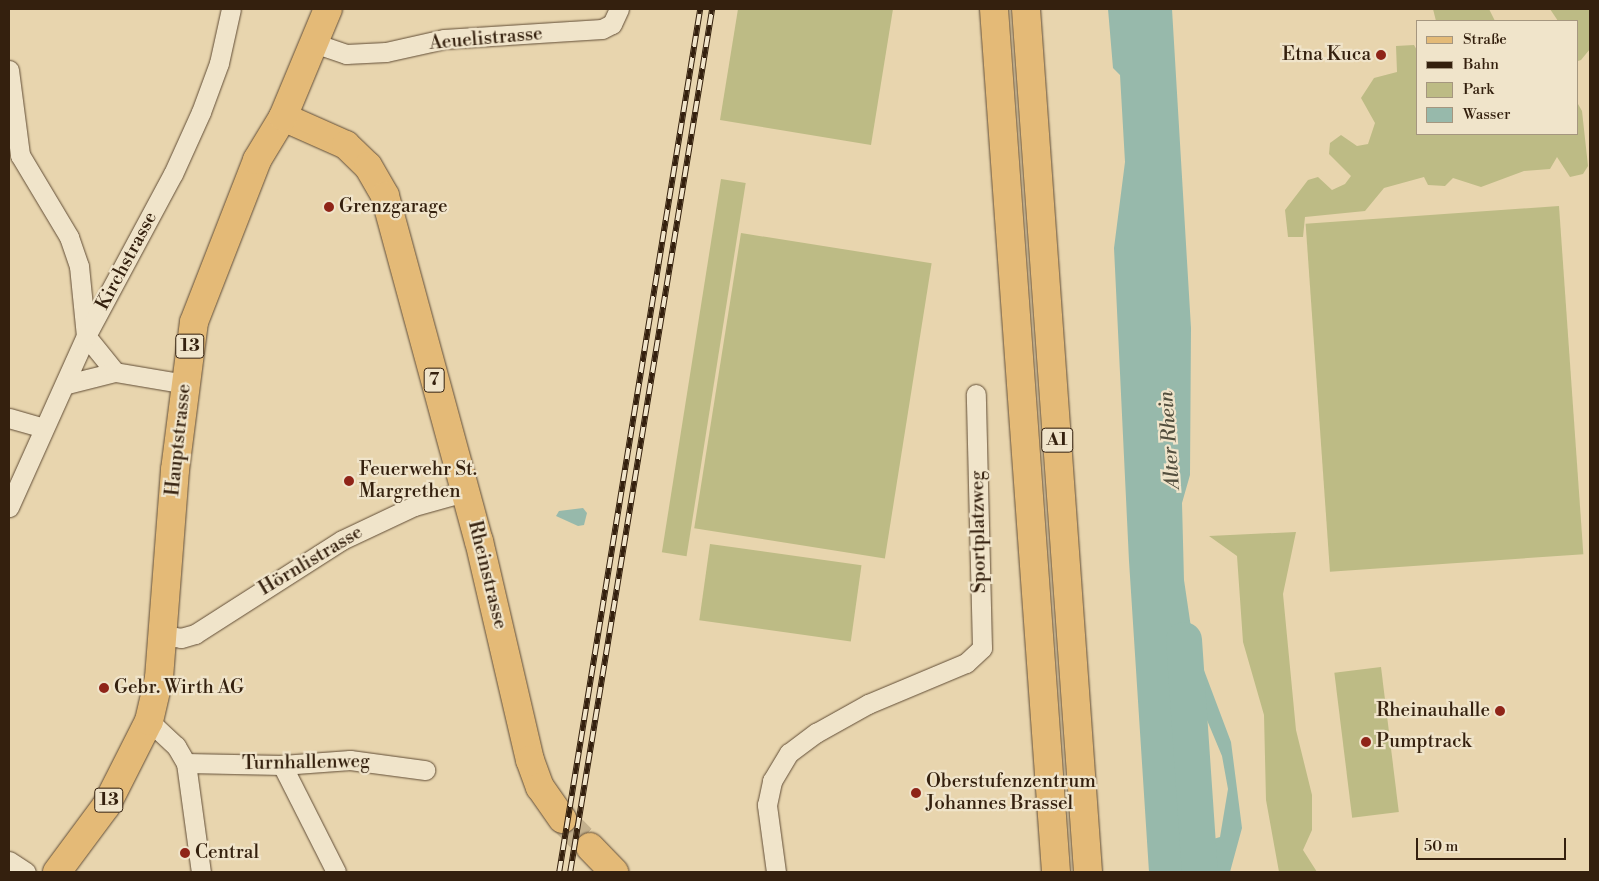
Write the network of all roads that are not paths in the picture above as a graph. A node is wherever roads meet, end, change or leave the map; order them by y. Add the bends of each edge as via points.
1 (230, 9) edge
2 (328, 9) edge
3 (619, 9) edge
4 (994, 9) edge
5 (1026, 9) edge
6 (314, 43) junction
7 (9, 70) edge
8 (282, 117) junction
9 (14, 155) edge
10 (86, 336) junction
11 (115, 372) junction
12 (67, 384) junction
13 (186, 384) junction
14 (976, 394) dead end
15 (9, 418) edge
16 (44, 428) junction
17 (464, 492) junction
18 (9, 507) edge
19 (163, 635) junction
20 (149, 721) junction
21 (186, 763) junction
22 (282, 765) junction
23 (425, 770) dead end
24 (562, 819) tunnel mouth
25 (590, 848) tunnel mouth
26 (9, 861) edge
27 (26, 872) edge
28 (57, 872) edge
29 (201, 872) edge
30 (336, 872) edge
31 (614, 872) edge
32 (776, 872) edge
33 (1056, 872) edge
34 (1088, 872) edge

1 - 10 street, Kirchstrasse via 219,63 201,112 173,174
2 - 6 main road, Hauptstrasse
3 - 6 street, Aeuelistrasse via 612,24 602,29 444,39 372,53 346,54
4 - 33 main road, A1
5 - 34 main road, A1
6 - 8 main road, Hauptstrasse
7 - 9 street
8 - 13 main road, Hauptstrasse / 13 via 257,160 205,289 194,322
8 - 17 main road, Rheinstrasse / 7 via 346,145 368,166 379,183
9 - 10 street via 69,236 79,266
10 - 11 street
10 - 12 street, Kirchstrasse
11 - 12 street
11 - 13 street
12 - 16 street, Kirchstrasse
13 - 19 main road, Hauptstrasse / 13 via 175,476
14 - 32 street, Sportplatzweg via 982,648 966,663 868,704 816,733 790,753 772,781 767,805
15 - 16 street
16 - 18 street, Kirchstrasse
17 - 19 street, Hörnlistrasse via 414,506 342,540 195,634 181,638
17 - 24 main road, Rheinstrasse / 7 via 509,662 530,760 540,787
19 - 20 main road, Hauptstrasse / 13 via 159,678
20 - 21 street via 176,746
20 - 28 main road, Hauptstrasse / 13 via 106,806
21 - 22 street, Turnhallenweg
21 - 29 street
22 - 23 street, Turnhallenweg via 350,760
22 - 30 street
25 - 31 main road
26 - 27 street

